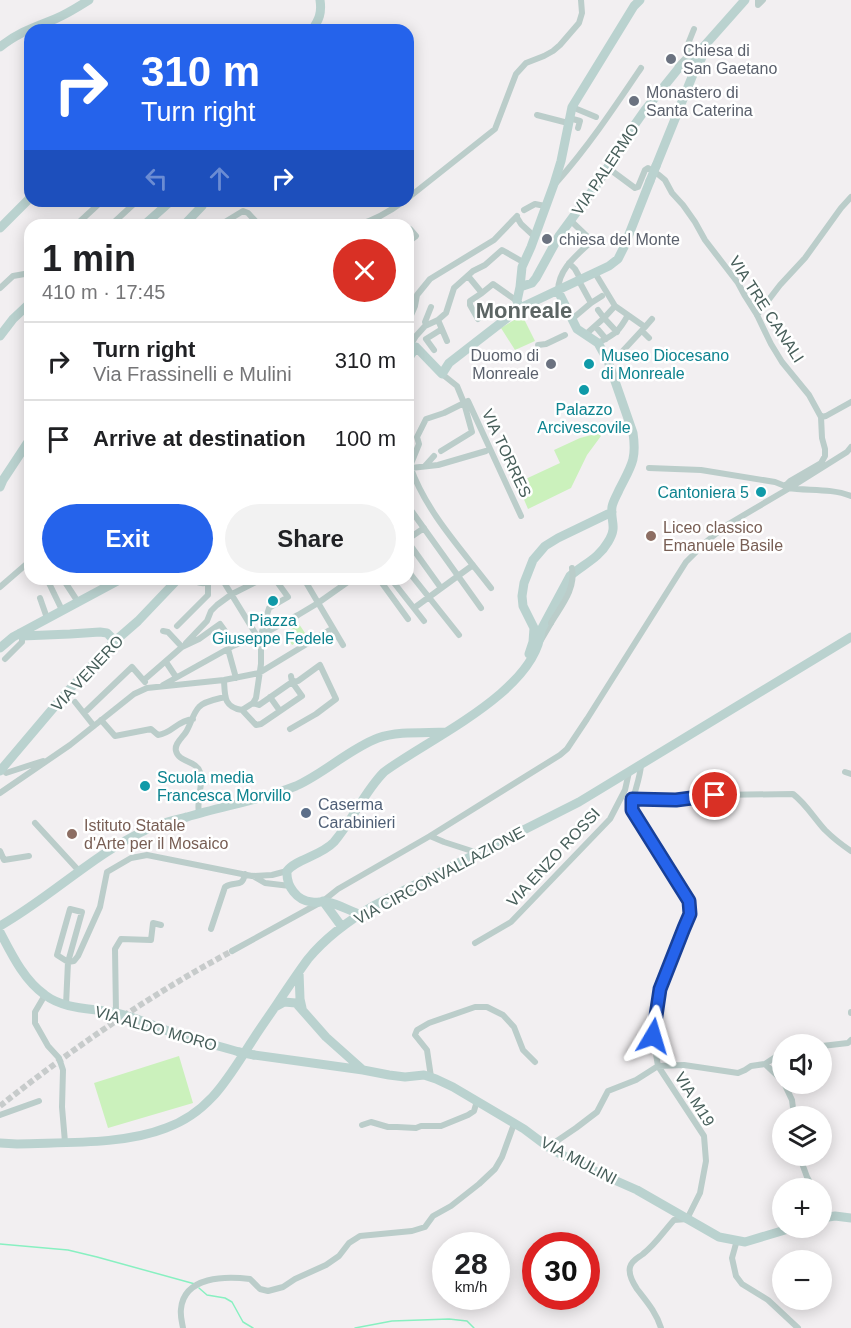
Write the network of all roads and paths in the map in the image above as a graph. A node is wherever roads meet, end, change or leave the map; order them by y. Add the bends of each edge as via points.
1 (89, 0) edge
2 (320, 0) edge
3 (581, 0) edge
4 (640, 0) edge
5 (745, 0) edge
6 (758, 0) edge
7 (763, 0) edge
8 (42, 24) edge
9 (316, 24) edge
10 (694, 28) dead end
11 (24, 32) edge
12 (0, 47) edge
13 (692, 66) junction
14 (641, 68) dead end
15 (678, 69) junction
16 (572, 107) junction
17 (537, 115) dead end
18 (596, 117) dead end
19 (569, 120) junction
20 (578, 128) dead end
21 (608, 168) junction
22 (654, 169) junction
23 (554, 184) junction
24 (414, 193) edge
25 (851, 197) edge
26 (24, 204) edge
27 (545, 206) junction
28 (96, 207) edge
29 (130, 207) edge
30 (164, 207) edge
31 (201, 207) edge
32 (396, 207) edge
33 (524, 210) dead end
34 (82, 219) edge
35 (118, 219) edge
36 (151, 219) edge
37 (190, 219) edge
38 (230, 219) edge
39 (254, 219) edge
40 (375, 219) edge
41 (570, 220) junction
42 (0, 228) edge
43 (535, 237) junction
44 (523, 262) junction
45 (569, 263) junction
46 (24, 271) edge
47 (595, 273) junction
48 (468, 276) junction
49 (580, 280) junction
50 (520, 287) junction
51 (0, 288) edge
52 (558, 291) junction
53 (482, 293) junction
54 (604, 294) junction
55 (414, 299) edge
56 (591, 303) junction
57 (519, 305) junction
58 (615, 306) junction
59 (431, 307) dead end
60 (24, 309) edge
61 (598, 310) dead end
62 (628, 315) junction
63 (757, 315) junction
64 (604, 318) junction
65 (478, 319) dead end
66 (572, 319) junction
67 (652, 319) dead end
68 (438, 320) junction
69 (427, 325) junction
70 (595, 327) junction
71 (442, 329) junction
72 (644, 329) junction
73 (578, 331) junction
74 (616, 332) junction
75 (565, 334) dead end
76 (0, 336) edge
77 (649, 338) dead end
78 (447, 341) dead end
79 (602, 341) junction
80 (414, 342) edge
81 (538, 345) dead end
82 (414, 350) edge
83 (434, 350) dead end
84 (608, 361) junction
85 (442, 374) junction
86 (466, 402) junction
87 (851, 402) edge
88 (821, 417) junction
89 (851, 447) edge
90 (24, 448) edge
91 (441, 451) dead end
92 (486, 451) dead end
93 (414, 455) edge
94 (434, 456) dead end
95 (425, 466) junction
96 (414, 468) edge
97 (649, 468) dead end
98 (414, 478) edge
99 (415, 481) joint
100 (0, 487) edge
101 (787, 487) junction
102 (851, 496) edge
103 (612, 512) junction
104 (414, 514) edge
105 (521, 516) dead end
106 (424, 528) junction
107 (414, 536) edge
108 (414, 550) edge
109 (473, 565) junction
110 (24, 566) edge
111 (572, 568) dead end
112 (458, 576) junction
113 (414, 578) edge
114 (50, 585) edge
115 (67, 585) edge
116 (109, 585) edge
117 (172, 585) edge
118 (213, 585) edge
119 (222, 585) edge
120 (250, 585) edge
121 (279, 585) edge
122 (308, 585) edge
123 (344, 585) edge
124 (383, 585) edge
125 (396, 585) edge
126 (0, 587) edge
127 (441, 588) junction
128 (491, 588) dead end
129 (232, 594) junction
130 (429, 597) junction
131 (40, 598) dead end
132 (78, 602) junction
133 (318, 603) junction
134 (414, 608) junction
135 (481, 608) dead end
136 (62, 610) junction
137 (528, 615) junction
138 (47, 618) junction
139 (551, 618) junction
140 (408, 619) dead end
141 (424, 621) dead end
142 (177, 626) dead end
143 (333, 628) junction
144 (163, 631) dead end
145 (21, 635) junction
146 (259, 635) junction
147 (459, 635) dead end
148 (851, 637) edge
149 (115, 641) junction
150 (343, 645) dead end
151 (183, 646) junction
152 (0, 648) edge
153 (230, 648) junction
154 (5, 659) dead end
155 (166, 662) junction
156 (525, 668) junction
157 (259, 673) junction
158 (176, 677) junction
159 (236, 678) junction
160 (292, 679) junction
161 (144, 680) junction
162 (224, 680) junction
163 (160, 687) junction
164 (147, 688) junction
165 (225, 697) junction
166 (270, 697) junction
167 (75, 702) dead end
168 (253, 704) junction
169 (242, 710) junction
170 (280, 711) junction
171 (84, 713) junction
172 (193, 719) junction
173 (101, 720) junction
174 (94, 726) junction
175 (290, 729) dead end
176 (448, 732) junction
177 (416, 733) junction
178 (427, 745) junction
179 (49, 758) junction
180 (641, 765) junction
181 (1, 770) edge
182 (629, 772) junction
183 (614, 781) junction
184 (625, 790) junction
185 (0, 793) edge
186 (632, 799) junction
187 (199, 813) junction
188 (35, 822) dead end
189 (430, 836) junction
190 (0, 851) edge
191 (851, 851) edge
192 (478, 853) junction
193 (29, 855) dead end
194 (286, 871) junction
195 (80, 872) junction
196 (244, 874) junction
197 (252, 876) junction
198 (290, 886) junction
199 (323, 901) junction
200 (359, 914) junction
201 (161, 925) dead end
202 (0, 926) edge
203 (342, 927) junction
204 (211, 929) dead end
205 (0, 932) edge
206 (63, 935) junction
207 (75, 938) junction
208 (475, 944) dead end
209 (232, 951) tunnel mouth
210 (68, 962) junction
211 (299, 972) junction
212 (290, 985) junction
213 (45, 995) junction
214 (300, 1004) junction
215 (66, 1005) junction
216 (275, 1007) junction
217 (116, 1013) junction
218 (851, 1040) edge
219 (832, 1044) edge
220 (772, 1059) edge
221 (535, 1062) dead end
222 (765, 1064) junction
223 (658, 1066) junction
224 (363, 1070) junction
225 (772, 1071) edge
226 (431, 1077) junction
227 (39, 1101) dead end
228 (477, 1101) junction
229 (0, 1115) edge
230 (514, 1124) junction
231 (362, 1125) dead end
232 (65, 1142) junction
233 (0, 1143) edge
234 (548, 1146) junction
235 (832, 1217) edge
236 (851, 1218) edge
237 (687, 1219) junction
238 (772, 1234) edge
239 (737, 1240) junction
240 (183, 1328) edge
241 (661, 1328) edge
242 (798, 1328) edge

1 - 8 street
2 - 9 street
3 - 24 street via 579,23 560,45 526,63 516,74 495,129
4 - 16 street
5 - 13 street via 711,37
6 - 7 street via 758,5
10 - 15 street via 688,45 693,50
11 - 12 street
13 - 15 street, VIA PALERMO
13 - 22 street via 693,77
14 - 23 street via 605,122
15 - 21 street, VIA PALERMO via 632,128
16 - 18 street
16 - 19 street
17 - 19 street
19 - 20 street via 580,121
19 - 23 street
21 - 22 street via 635,188 645,170
21 - 41 street, VIA PALERMO
22 - 47 street, bridge via 618,259
22 - 63 street, VIA TRE CANALI
23 - 27 street
25 - 63 street
26 - 42 street
27 - 33 street via 535,204
27 - 43 street
28 - 34 street
29 - 35 street
30 - 36 street
31 - 37 street
32 - 40 street
38 - 39 street via 243,211
41 - 45 street via 592,241
41 - 50 street, VIA PALERMO via 536,278
43 - 44 street
43 - 55 street via 517,218 494,240 430,279
44 - 48 street via 502,250
44 - 50 street
45 - 49 street
45 - 52 street
46 - 51 street
47 - 49 street
47 - 54 street
48 - 53 street
48 - 68 street via 454,288 446,313
49 - 52 street
49 - 56 street
50 - 57 street
52 - 57 street
52 - 66 street
53 - 57 street via 493,284
53 - 65 street via 470,302
54 - 56 street
54 - 58 street
56 - 66 street
57 - 85 street via 496,328 449,363
58 - 62 street
58 - 64 street
59 - 69 street
60 - 76 street
61 - 64 street
62 - 72 street
62 - 74 street
63 - 88 street, VIA TRE CANALI via 782,362
64 - 70 street
64 - 74 street
66 - 73 street
67 - 72 street
68 - 69 street
68 - 71 street
69 - 80 street
70 - 73 street
70 - 79 street
71 - 78 street
71 - 83 street via 426,339
72 - 77 street
72 - 84 street
73 - 79 street
74 - 79 street
75 - 81 street
79 - 84 street
82 - 85 street
84 - 103 street via 635,444 632,465 612,504
85 - 86 street via 457,386
86 - 91 street via 472,432
86 - 93 street via 426,419
86 - 105 street, VIA TORRES
87 - 88 street
88 - 101 street, VIA TRE CANALI via 825,456
89 - 101 street
90 - 100 street
92 - 95 street
94 - 95 street
95 - 96 street
97 - 101 street via 701,470
98 - 99 street
99 - 109 street
101 - 102 street
101 - 189 street via 727,525 686,562 567,749
103 - 137 street via 545,546 533,560 522,596
103 - 139 street via 614,532 610,540 592,561 570,576
104 - 106 street
106 - 107 street
106 - 112 street
108 - 127 street
109 - 112 street
109 - 128 street
110 - 126 street
111 - 139 street, bridge via 570,590
112 - 127 street
112 - 135 street
113 - 130 street
114 - 136 street
115 - 132 street
116 - 132 street
117 - 149 street, VIA VENERO
118 - 142 street
119 - 129 street
120 - 129 street
121 - 146 street via 289,600 269,608
122 - 133 street
123 - 133 street
124 - 140 street
125 - 134 street
127 - 130 street
129 - 146 street
129 - 151 street via 211,611 207,621
130 - 134 street
130 - 147 street
131 - 138 street
132 - 136 street
133 - 143 street
133 - 146 street
134 - 141 street
136 - 138 street
137 - 139 street
137 - 156 street via 534,628
138 - 145 street
139 - 156 street via 541,630
143 - 150 street
143 - 157 street
144 - 151 street
145 - 149 street via 100,632
145 - 152 street
145 - 154 street via 22,642
146 - 153 street
146 - 157 street
148 - 180 street, VIA CIRCONVALLAZIONE
149 - 181 street, VIA VENERO
151 - 153 street via 220,624 231,638
151 - 155 street
153 - 158 street
153 - 159 street
155 - 158 street
155 - 161 street
156 - 176 street via 489,704
157 - 159 street
157 - 168 street
158 - 163 street
159 - 162 street
160 - 166 street
160 - 170 street via 302,696
160 - 175 street via 298,681 320,665 336,699
161 - 164 street
161 - 171 street via 132,667
162 - 163 street
162 - 165 street
163 - 164 street
164 - 173 street via 134,693
165 - 169 street via 234,708
165 - 172 street via 201,704
166 - 168 street
166 - 170 street
167 - 171 street
168 - 169 street
169 - 170 street via 256,725
171 - 174 street
172 - 173 street via 184,720 167,734 158,735 151,729 116,736
172 - 187 street via 176,748 180,757 193,763 200,773
173 - 174 street
174 - 179 street
176 - 177 street
176 - 178 street
177 - 178 street
177 - 187 street via 379,737 300,784
178 - 194 street via 375,781 329,847
179 - 181 street via 6,773
179 - 185 street
180 - 182 street, VIA CIRCONVALLAZIONE
180 - 186 street
182 - 183 street, VIA CIRCONVALLAZIONE
182 - 184 street, VIA ENZO ROSSI
183 - 184 street
183 - 192 street, VIA CIRCONVALLAZIONE
184 - 208 street, VIA ENZO ROSSI via 610,819 543,890 511,922
186 - 191 street via 794,794 836,841
186 - 223 street, VIA M19 via 632,810 689,901 690,914 660,989 653,1036
187 - 195 street via 141,832
188 - 195 street
189 - 192 street
189 - 199 street
190 - 193 street via 3,860
192 - 200 street, VIA CIRCONVALLAZIONE
194 - 197 street
194 - 198 street
195 - 202 street
196 - 197 street
196 - 204 street via 243,881 225,887
196 - 210 street via 147,855 131,858 107,872 100,907 78,956
197 - 198 street via 265,883
198 - 199 street via 307,901
199 - 200 street
199 - 203 street
199 - 209 street
200 - 203 street, VIA CIRCONVALLAZIONE
201 - 217 street via 153,923 151,940 120,939 115,949
203 - 211 street, VIA CIRCONVALLAZIONE
205 - 213 street, VIA ALDO MORO via 26,977
206 - 207 street
206 - 207 street via 70,909 82,912
206 - 210 street via 57,955
207 - 210 street
210 - 215 street
211 - 212 street, VIA CIRCONVALLAZIONE
211 - 214 street
212 - 214 street via 289,993
212 - 216 street, VIA CIRCONVALLAZIONE
213 - 215 street, VIA ALDO MORO
213 - 232 street via 35,1012 35,1023 63,1070
214 - 216 street via 284,1002
214 - 224 street via 326,1037
215 - 217 street, VIA ALDO MORO
216 - 232 street, VIA CIRCONVALLAZIONE via 224,1084 198,1112 166,1129 144,1135
217 - 224 street, VIA ALDO MORO, bridge via 239,1052
218 - 219 street
220 - 222 street
221 - 226 street via 503,1015 487,1007 475,1007 417,1030 415,1035 427,1050
222 - 223 street via 738,1073 684,1065
222 - 225 street
223 - 234 street via 608,1091 597,1112
223 - 237 street, VIA M19 via 704,1136 706,1161 700,1193
224 - 226 street, VIA MULINI
226 - 228 street, VIA MULINI
227 - 229 street
228 - 230 street, VIA MULINI
228 - 231 street via 468,1115 441,1126 397,1127 371,1122
230 - 234 street, VIA MULINI
230 - 240 street via 495,1169 433,1216 425,1227 360,1236 326,1265 268,1291 250,1279 236,1277 196,1285 182,1306
232 - 233 street, VIA CIRCONVALLAZIONE
234 - 237 street, VIA MULINI
235 - 236 street
237 - 239 street, VIA MULINI via 719,1237
237 - 241 street via 674,1220 629,1270
238 - 239 street, VIA MULINI via 745,1242
239 - 242 street via 732,1258 736,1276

